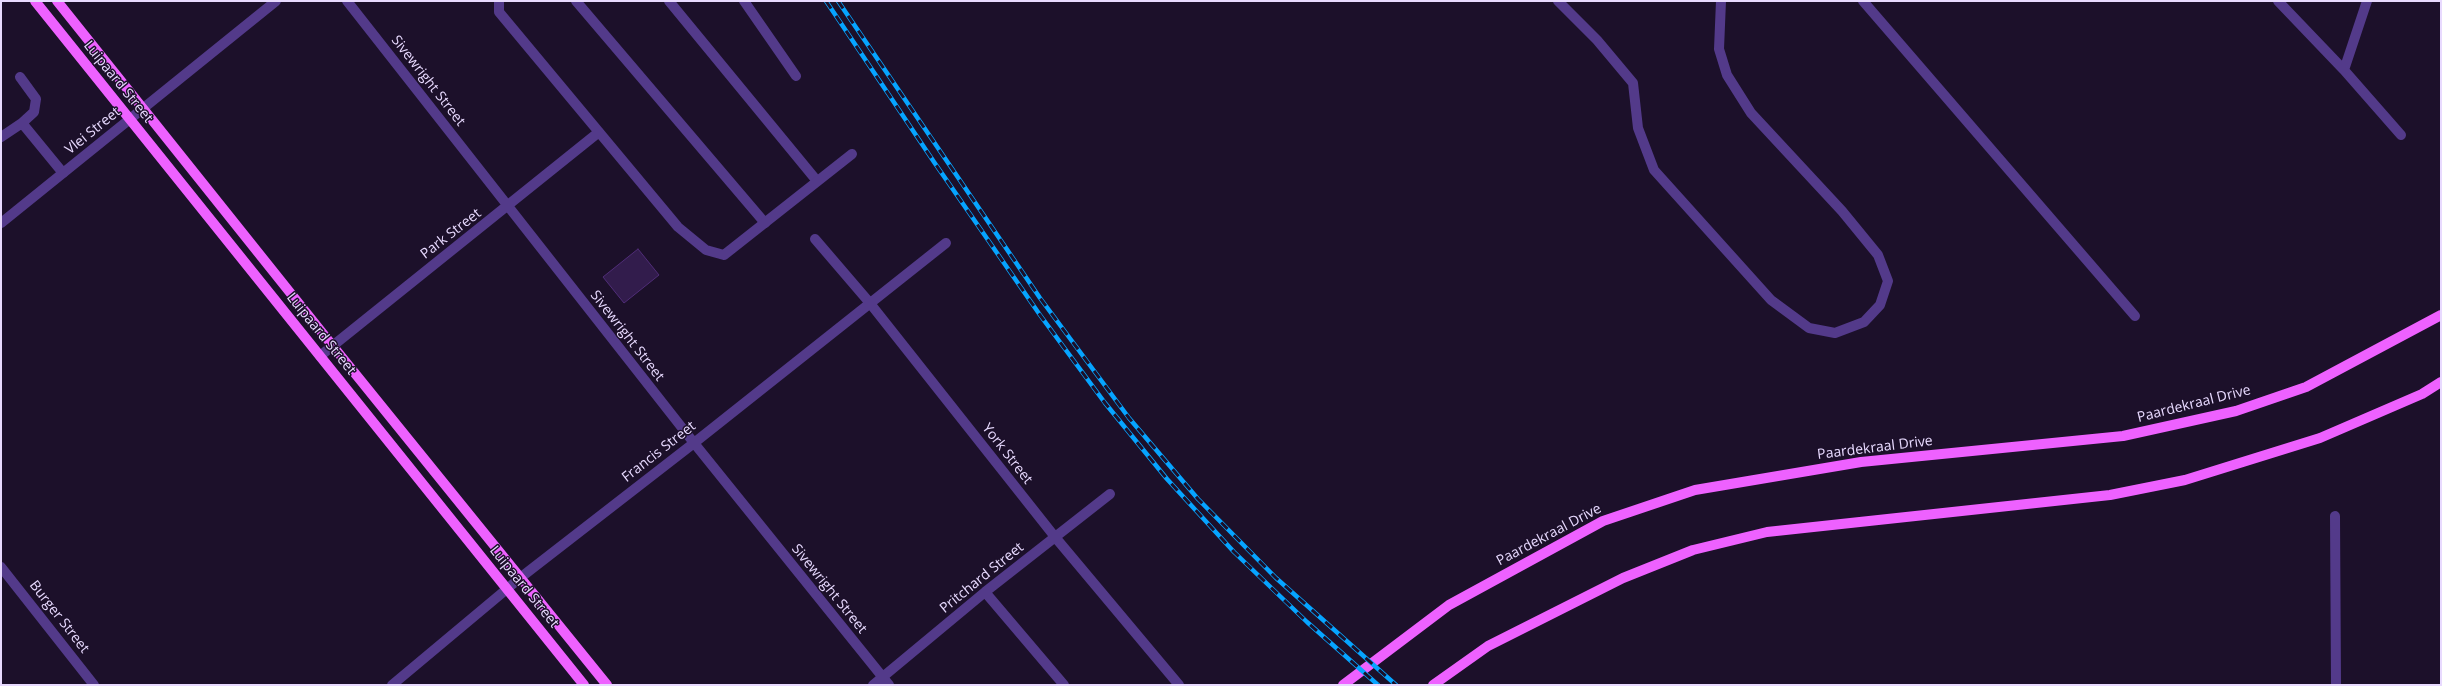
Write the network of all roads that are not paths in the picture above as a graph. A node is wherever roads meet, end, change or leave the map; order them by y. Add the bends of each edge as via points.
1 (35, 1) edge
2 (58, 1) edge
3 (276, 1) edge
4 (347, 1) edge
5 (498, 1) edge
6 (576, 1) edge
7 (669, 1) edge
8 (744, 1) edge
9 (1558, 1) edge
10 (1721, 1) edge
11 (1863, 1) edge
12 (2278, 1) edge
13 (2367, 1) edge
14 (2344, 70) junction
15 (796, 76) dead end
16 (20, 77) dead end
17 (144, 108) junction
18 (130, 120) junction
19 (22, 124) junction
20 (599, 132) junction
21 (2401, 135) dead end
22 (1, 137) edge
23 (852, 154) dead end
24 (63, 173) junction
25 (817, 181) junction
26 (507, 208) junction
27 (1, 223) edge
28 (765, 223) junction
29 (815, 239) dead end
30 (946, 243) dead end
31 (869, 302) junction
32 (2441, 315) edge
33 (2135, 316) dead end
34 (332, 345) junction
35 (320, 356) junction
36 (2441, 382) edge
37 (694, 443) junction
38 (1110, 494) dead end
39 (2335, 516) dead end
40 (1055, 537) junction
41 (1, 567) edge
42 (520, 578) junction
43 (507, 589) junction
44 (985, 592) junction
45 (886, 681) edge
46 (94, 685) edge
47 (392, 685) edge
48 (584, 685) edge
49 (607, 685) edge
50 (873, 685) edge
51 (1064, 685) edge
52 (1179, 685) edge
53 (1343, 685) edge
54 (1433, 685) edge
55 (2336, 685) edge

1 - 18 main road, Luipaard Street
2 - 17 main road, Luipaard Street
3 - 17 street, Vlei Street
4 - 26 street, Sivewright Street via 411,80
5 - 20 street via 500,12
6 - 28 street
7 - 25 street
8 - 15 street
9 - 10 street via 1597,40 1633,82 1638,128 1654,170 1771,300 1809,328 1835,333 1864,322 1880,305 1888,281 1878,255 1842,211 1751,113 1727,75 1719,49
11 - 33 street
12 - 14 street
13 - 14 street
14 - 21 street
16 - 19 street via 36,99 34,112
17 - 18 street, Vlei Street
17 - 34 main road, Luipaard Street
18 - 24 street, Vlei Street
18 - 35 main road, Luipaard Street
19 - 22 street
19 - 24 street
20 - 26 street, Park Street
20 - 28 street via 678,227 706,250 724,255
23 - 25 street
24 - 27 street, Vlei Street
25 - 28 street
26 - 34 street, Park Street
26 - 37 street, Sivewright Street
29 - 31 street, York Street
30 - 31 street, Francis Street
31 - 37 street, Francis Street
31 - 40 street, York Street
32 - 53 main road, Paardekraal Drive via 2306,387 2236,411 2123,436 1861,462 1695,490 1674,497 1603,521 1449,605
34 - 35 street, Park Street
34 - 42 main road, Luipaard Street
35 - 43 main road, Luipaard Street
36 - 54 main road via 2422,394 2320,438 2185,480 2110,495 1766,532 1693,550 1623,578 1488,646
37 - 42 street, Francis Street
37 - 45 street, Sivewright Street
38 - 40 street, Pritchard Street
39 - 55 street
40 - 44 street, Pritchard Street
40 - 52 street, York Street
41 - 46 street, Burger Street
42 - 43 street, Francis Street
42 - 49 main road, Luipaard Street
43 - 47 street, Francis Street
43 - 48 main road, Luipaard Street
44 - 45 street, Pritchard Street
44 - 51 street
45 - 50 street, Pritchard Street

